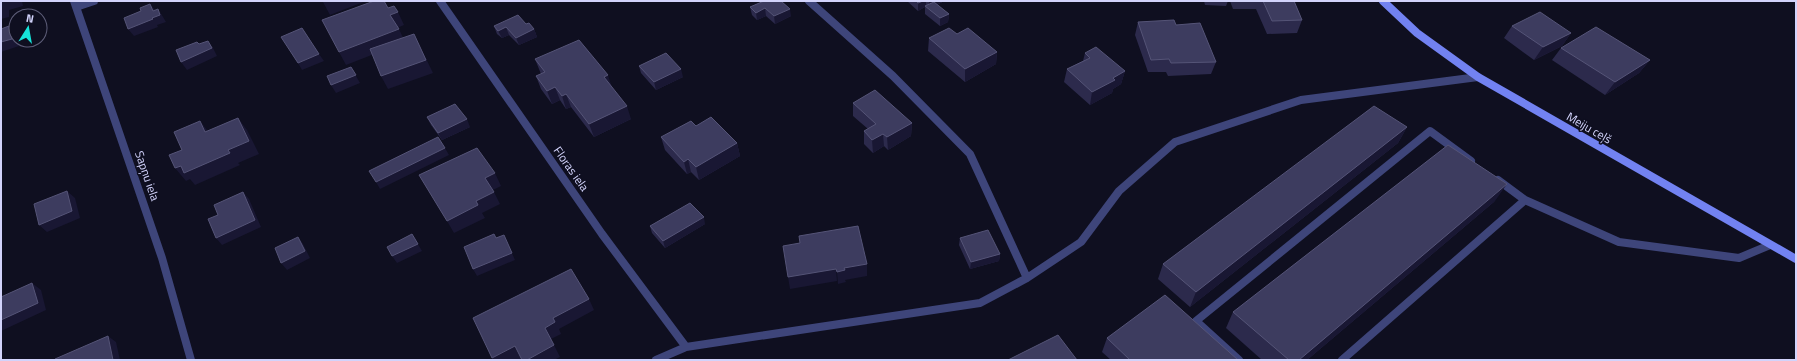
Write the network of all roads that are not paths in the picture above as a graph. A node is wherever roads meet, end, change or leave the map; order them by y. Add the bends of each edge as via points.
1 (94, 1) edge
2 (440, 1) edge
3 (809, 1) edge
4 (1383, 1) edge
5 (75, 4) edge
6 (1478, 77) junction
7 (1481, 168) edge
8 (1493, 177) edge
9 (1525, 200) junction
10 (1770, 245) junction
11 (1796, 259) edge
12 (1027, 278) junction
13 (686, 348) junction
14 (191, 360) edge
15 (656, 360) edge
16 (1239, 360) edge
17 (1342, 360) edge

1 - 5 street
2 - 13 street, Floras iela via 602,234
3 - 12 street via 893,76 970,154
4 - 6 street, Meiju ceļš via 1417,33
5 - 14 street, Sapņu iela via 162,258
6 - 10 street, Meiju ceļš
6 - 12 street via 1301,100 1175,142 1119,191 1081,242
7 - 16 street via 1430,131 1196,321
8 - 9 street
9 - 10 street via 1618,242 1739,258
9 - 17 street
10 - 11 street, Meiju ceļš
12 - 13 street via 980,303
13 - 15 street

